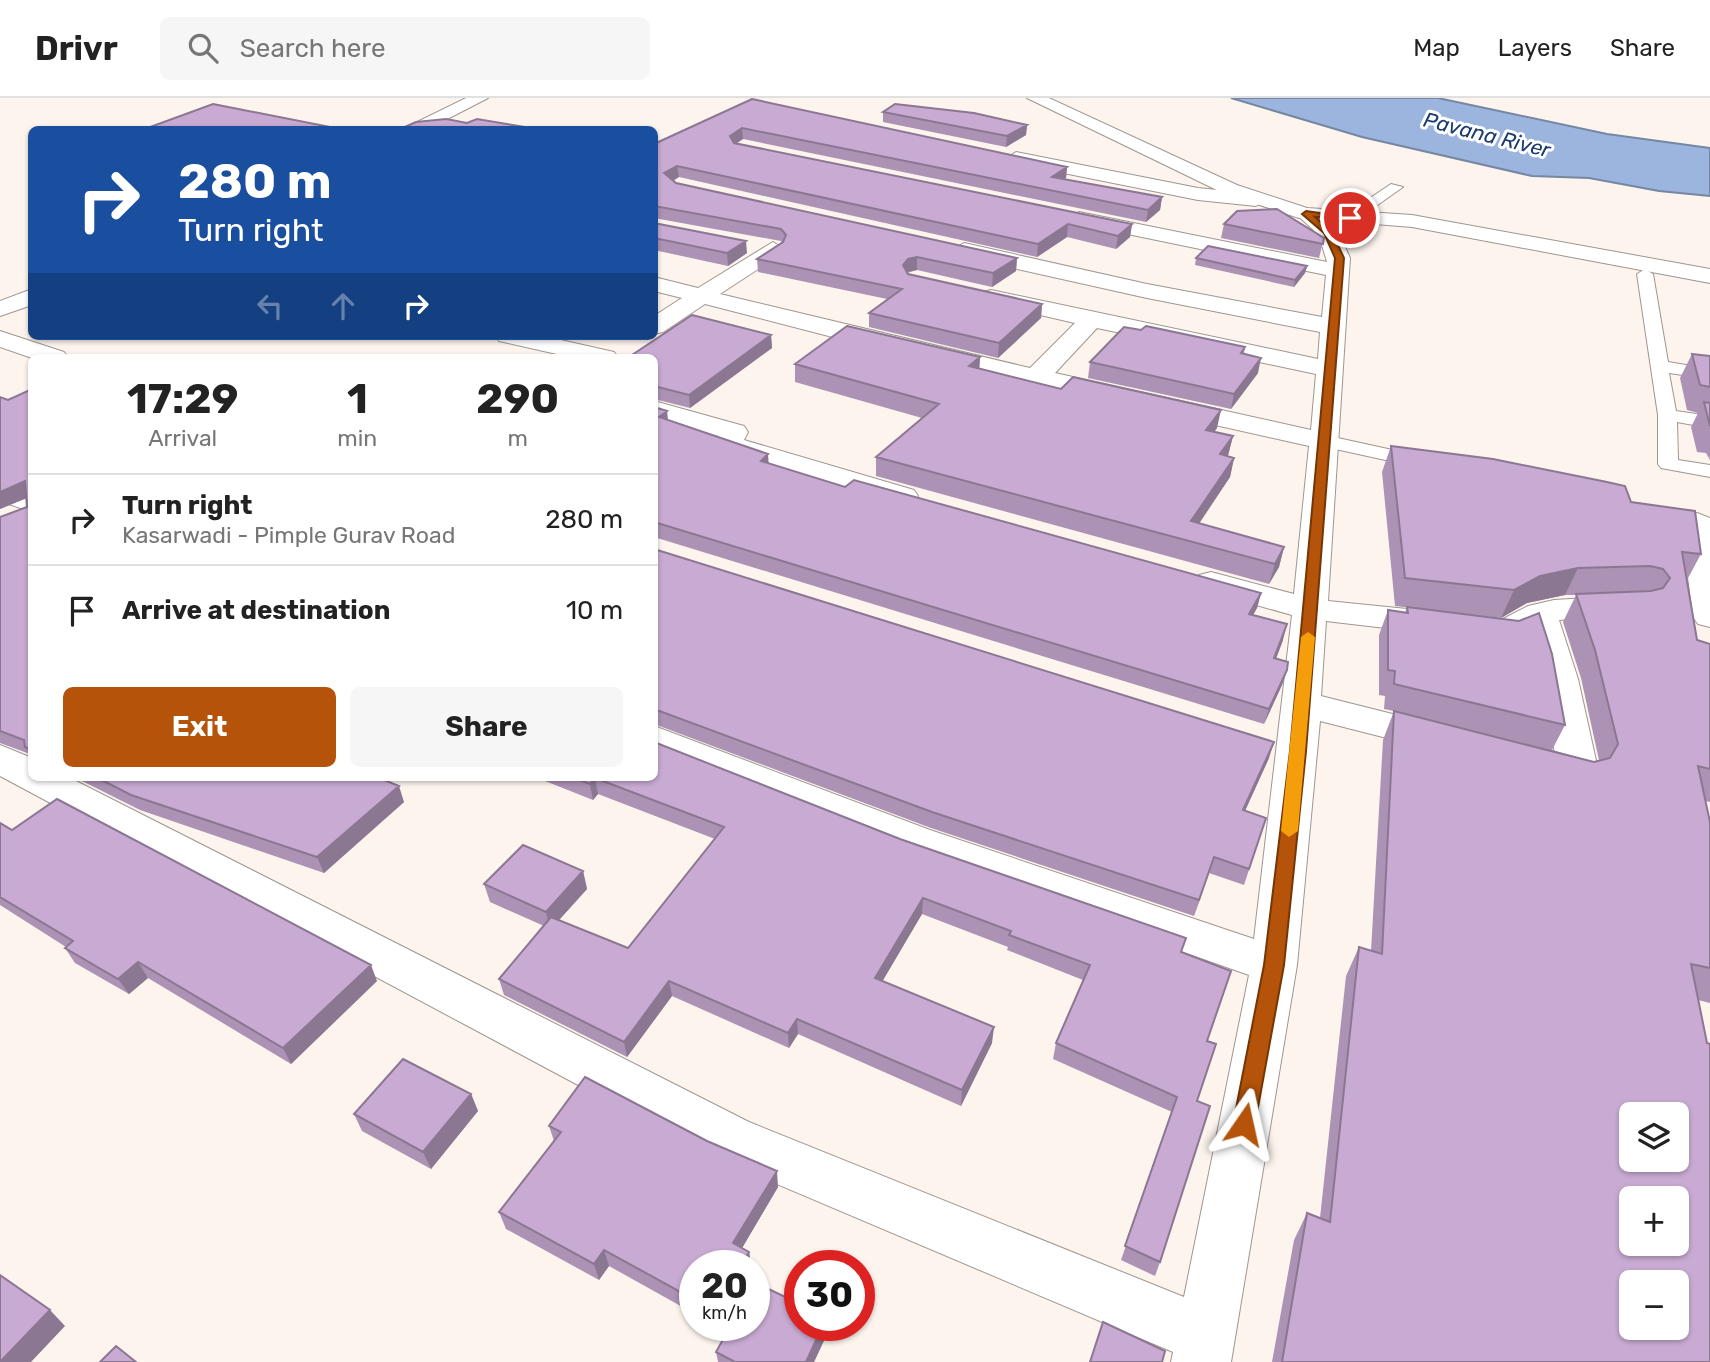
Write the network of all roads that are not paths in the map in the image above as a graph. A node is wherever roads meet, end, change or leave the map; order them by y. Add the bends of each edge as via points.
1 (480, 98) edge
2 (1035, 98) edge
3 (419, 126) edge
4 (995, 154) edge
5 (1396, 187) dead end
6 (1256, 200) junction
7 (1053, 212) edge
8 (1306, 214) junction
9 (1350, 218) junction
10 (1376, 221) junction
11 (1201, 243) junction
12 (747, 244) edge
13 (946, 246) edge
14 (1183, 259) dead end
15 (1338, 271) junction
16 (1645, 274) junction
17 (1166, 275) dead end
18 (1710, 276) edge
19 (658, 285) edge
20 (1710, 287) edge
21 (1147, 291) junction
22 (970, 292) edge
23 (702, 295) junction
24 (28, 298) edge
25 (0, 309) edge
26 (1091, 320) junction
27 (658, 325) edge
28 (1333, 327) junction
29 (0, 339) edge
30 (569, 340) edge
31 (630, 344) edge
32 (46, 354) edge
33 (1659, 366) junction
34 (1330, 369) junction
35 (1710, 374) edge
36 (1036, 377) junction
37 (658, 410) edge
38 (1667, 415) junction
39 (1710, 422) edge
40 (1324, 441) junction
41 (1444, 467) edge
42 (1710, 471) edge
43 (0, 491) edge
44 (28, 503) edge
45 (28, 507) edge
46 (937, 507) edge
47 (1690, 521) edge
48 (0, 524) edge
49 (1177, 572) edge
50 (1636, 606) edge
51 (1310, 609) junction
52 (1540, 613) junction
53 (1710, 617) edge
54 (1302, 704) junction
55 (658, 741) edge
56 (1473, 747) edge
57 (1513, 757) edge
58 (0, 759) edge
59 (28, 773) edge
60 (43, 781) edge
61 (1274, 965) junction
62 (1202, 1349) edge

1 - 3 street
2 - 6 street
4 - 6 street via 1187,192
5 - 9 lane
6 - 8 street
7 - 11 street
8 - 9 street
8 - 15 street via 1333,240
9 - 10 street
10 - 16 street
10 - 18 street via 1412,221
11 - 14 street
11 - 15 street
12 - 23 street via 773,249
13 - 21 street
15 - 28 street
16 - 20 street
16 - 33 lane
17 - 21 street
19 - 23 street
21 - 28 street
22 - 26 street
23 - 27 street
23 - 36 street
24 - 25 street
26 - 34 street
26 - 36 street
28 - 34 street
29 - 32 street
30 - 31 street
33 - 35 lane
33 - 38 lane
34 - 40 street
36 - 40 street
37 - 46 street via 734,432 728,444
38 - 39 lane
38 - 42 lane via 1668,464
40 - 41 lane
40 - 51 street
43 - 44 street
45 - 48 street
47 - 53 street
49 - 51 street
50 - 52 street
51 - 52 street via 1508,632
51 - 54 street
52 - 57 street via 1560,679 1578,774
54 - 56 street
54 - 61 street via 1285,747
55 - 61 street via 915,841
58 - 59 street
60 - 62 street via 730,1139
61 - 62 street

